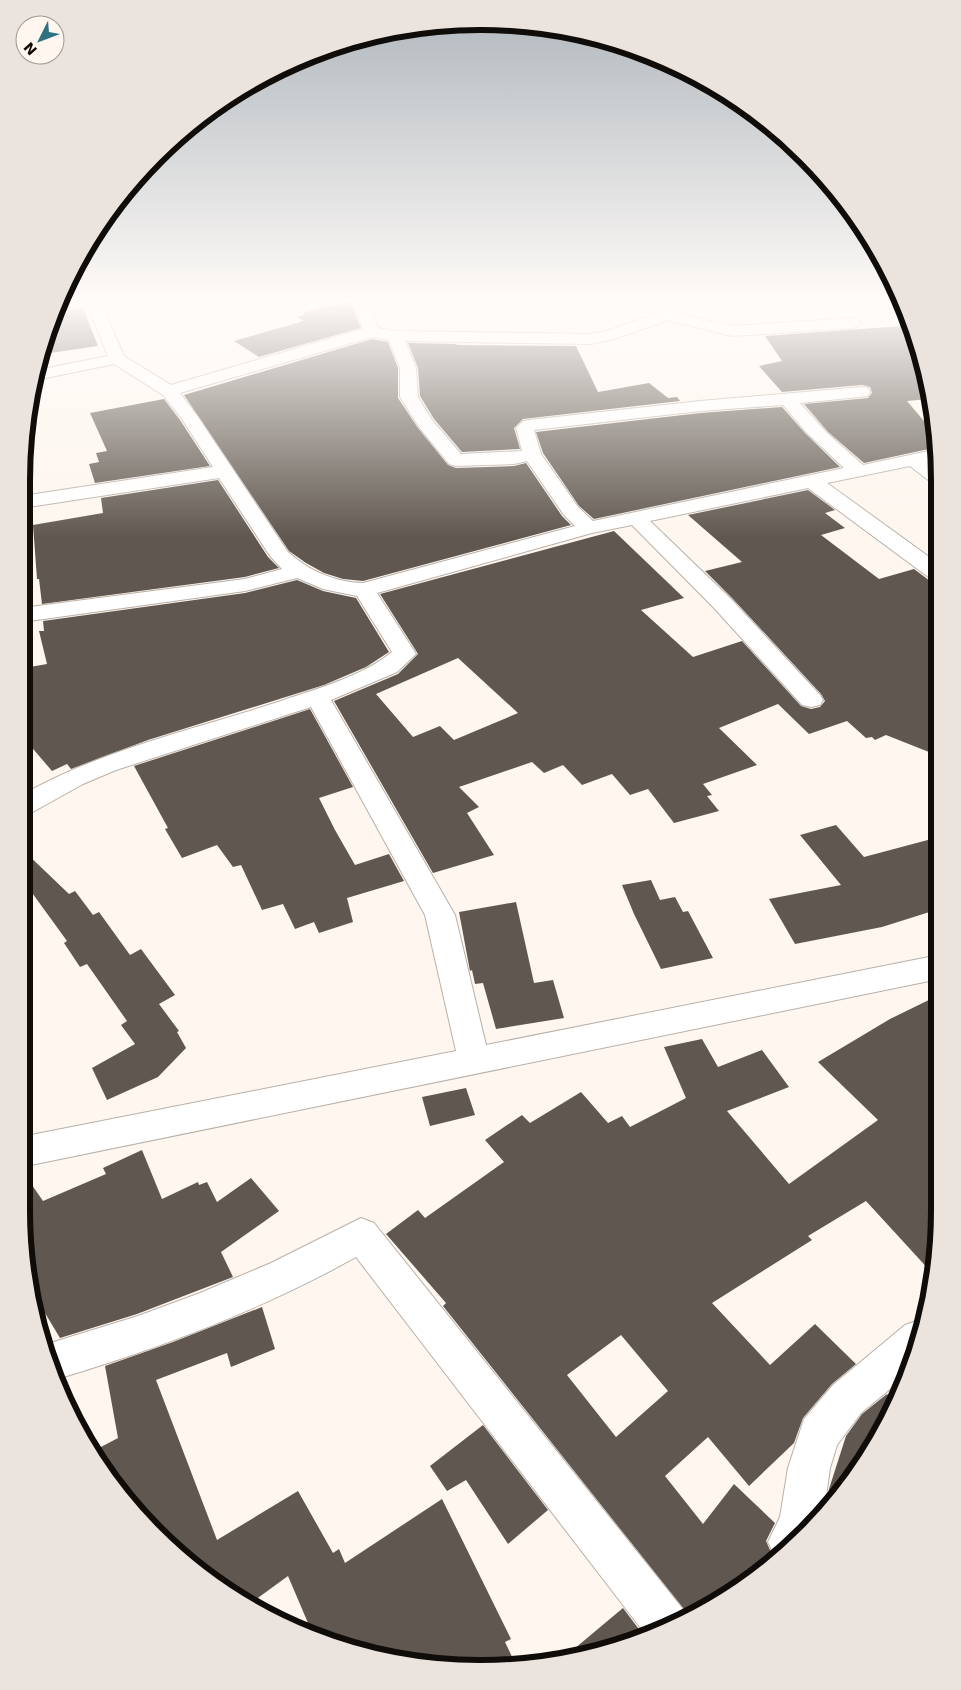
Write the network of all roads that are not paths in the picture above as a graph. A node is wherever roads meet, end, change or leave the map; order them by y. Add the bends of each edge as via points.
1 (152, 380) edge
2 (202, 380) edge
3 (409, 380) edge
4 (169, 390) junction
5 (862, 392) dead end
6 (788, 399) junction
7 (532, 454) junction
8 (930, 456) edge
9 (913, 459) junction
10 (225, 471) junction
11 (859, 471) junction
12 (931, 473) edge
13 (811, 481) junction
14 (30, 501) edge
15 (637, 519) junction
16 (589, 528) junction
17 (931, 568) edge
18 (298, 571) junction
19 (364, 590) junction
20 (30, 614) edge
21 (318, 698) junction
22 (811, 700) dead end
23 (30, 802) edge
24 (931, 969) edge
25 (474, 1061) junction
26 (30, 1150) edge
27 (910, 1346) edge
28 (57, 1362) edge
29 (798, 1529) edge
30 (664, 1621) edge

1 - 4 street
2 - 4 street
3 - 7 street via 410,397 425,423 456,460 514,458
4 - 10 street
5 - 6 street
6 - 7 street via 537,423 525,428
6 - 11 street via 805,423
7 - 16 street via 571,511
8 - 9 street
9 - 11 street
9 - 12 street
10 - 14 street
10 - 18 street via 280,556
11 - 13 street
13 - 15 street
13 - 17 street
15 - 16 street
15 - 22 street via 723,604
16 - 19 street
18 - 19 street via 338,587
18 - 20 street via 245,585
19 - 21 street via 404,654 390,667
21 - 23 street via 108,764
21 - 25 street via 440,915
24 - 25 street via 733,1006
25 - 26 street
27 - 29 street via 847,1399 819,1434
28 - 30 street via 150,1332 223,1303 308,1265 361,1235

